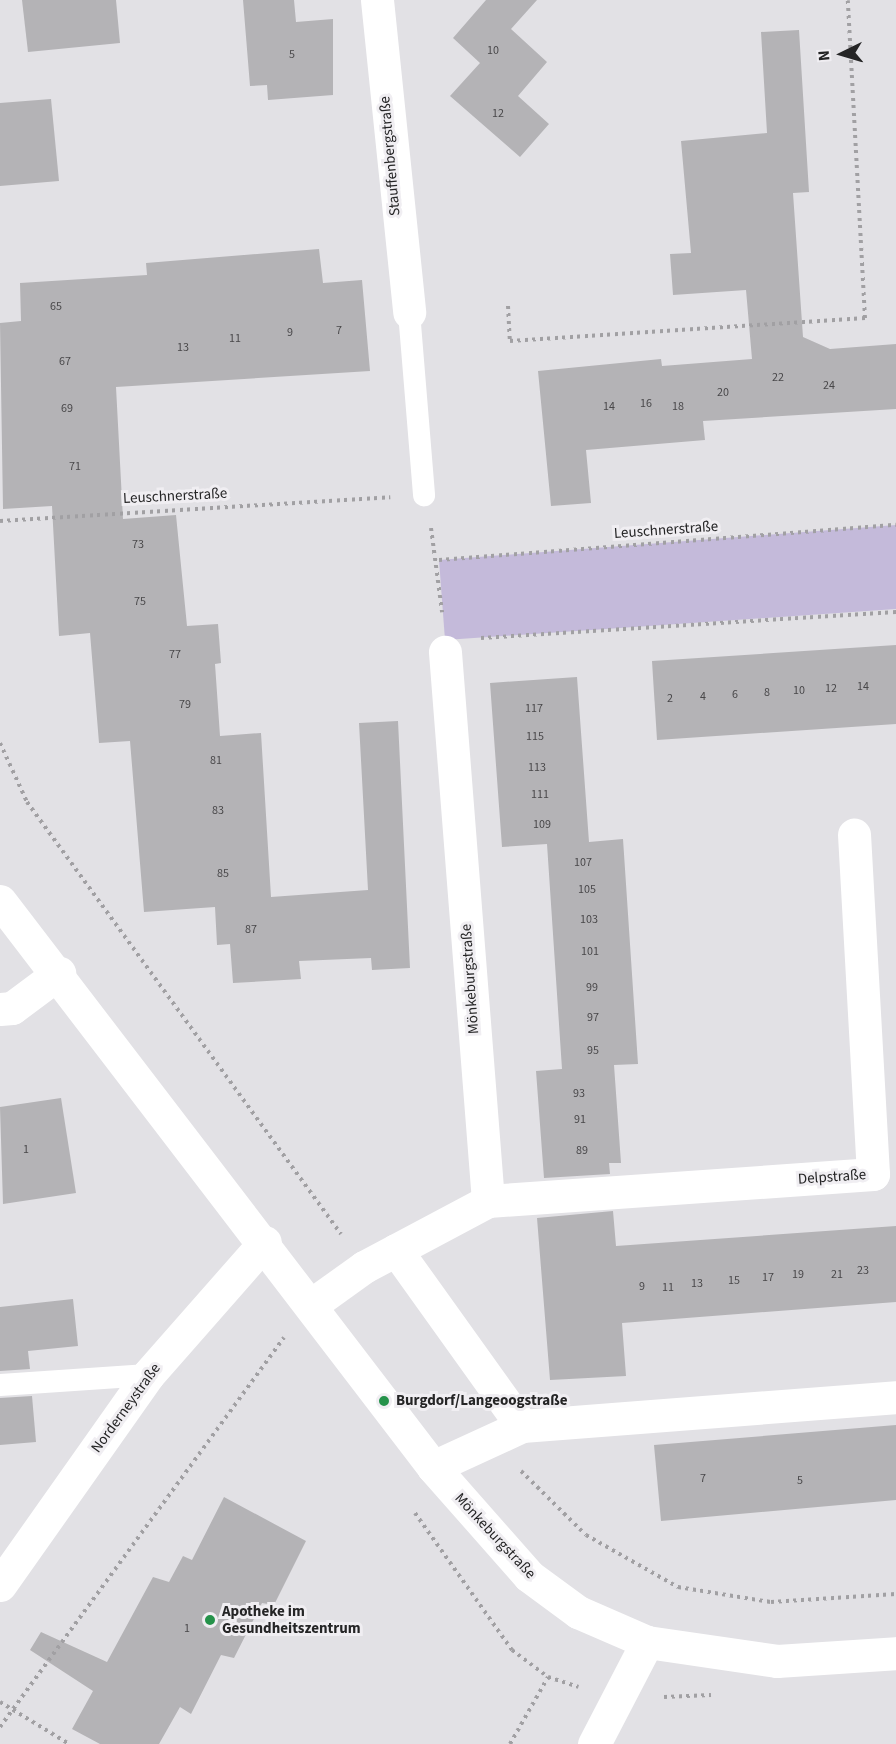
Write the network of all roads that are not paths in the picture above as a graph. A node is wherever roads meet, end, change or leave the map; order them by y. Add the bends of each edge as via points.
1 (377, 0) edge
2 (408, 312) joint
3 (424, 495) road end
4 (445, 646) road end
5 (854, 835) dead end
6 (0, 901) edge
7 (59, 973) junction
8 (0, 1010) edge
9 (488, 1201) junction
10 (265, 1242) junction
11 (396, 1251) junction
12 (311, 1305) junction
13 (148, 1375) junction
14 (0, 1385) edge
15 (896, 1398) edge
16 (522, 1426) junction
17 (433, 1467) junction
18 (0, 1585) edge
19 (647, 1642) junction
20 (896, 1653) edge
21 (594, 1744) edge

1 - 2 street, Stauffenbergstraße
2 - 3 lane
4 - 9 street, Mönkeburgstraße
5 - 9 street, Delpstraße via 873,1174
6 - 7 street, Mönkeburgstraße
7 - 8 street via 12,1008
7 - 10 street, Mönkeburgstraße
9 - 11 street
10 - 12 street, Mönkeburgstraße
10 - 13 street, Norderneystraße
11 - 12 street
11 - 16 street
12 - 17 street, Mönkeburgstraße
13 - 14 lane
13 - 18 street, Norderneystraße
15 - 16 street
16 - 17 street
17 - 19 street, Mönkeburgstraße via 529,1576 579,1612
19 - 20 street, Mönkeburgstraße via 777,1661
19 - 21 street

